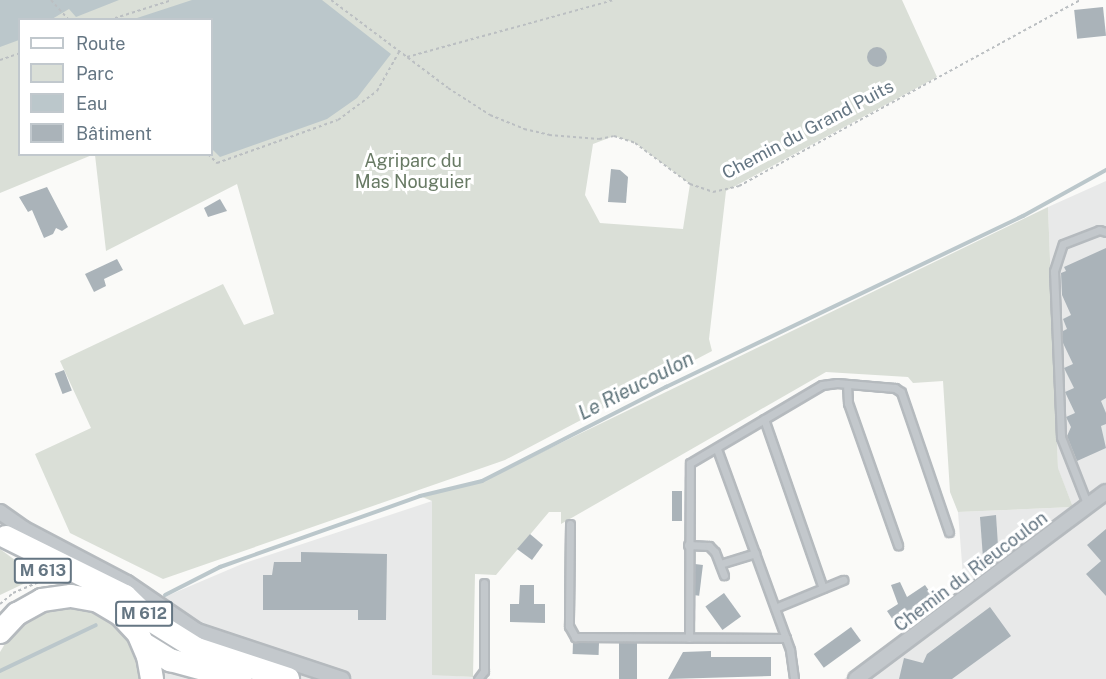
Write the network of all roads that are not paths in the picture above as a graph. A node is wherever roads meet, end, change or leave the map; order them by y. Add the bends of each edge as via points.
1 (1106, 232) edge
2 (847, 384) junction
3 (764, 419) junction
4 (717, 449) junction
5 (1106, 492) edge
6 (1089, 506) junction
7 (0, 512) edge
8 (570, 524) dead end
9 (949, 532) dead end
10 (3, 535) edge
11 (688, 545) junction
12 (898, 545) dead end
13 (755, 553) junction
14 (720, 564) junction
15 (724, 575) dead end
16 (843, 580) dead end
17 (484, 583) dead end
18 (823, 588) junction
19 (86, 598) junction
20 (775, 608) junction
21 (0, 632) edge
22 (689, 638) junction
23 (786, 638) junction
24 (144, 645) junction
25 (152, 679) edge
26 (240, 679) edge
27 (288, 679) edge
28 (342, 679) edge
29 (478, 679) edge
30 (794, 679) edge
31 (856, 679) edge

1 - 6 lane via 1099,230 1063,244 1054,271 1061,437
2 - 3 lane via 822,385
2 - 9 lane via 896,388 901,392
2 - 12 lane via 848,403
3 - 4 lane
3 - 18 lane
4 - 11 lane via 693,459 689,467
4 - 13 lane
5 - 6 street, Chemin du Rieucoulon
6 - 31 street, Chemin du Rieucoulon
7 - 28 street via 24,530 127,583 197,631
8 - 22 lane via 571,634
10 - 19 main road, M 613 via 43,571
10 - 27 main road, M 612 via 125,596 149,619 197,649
11 - 14 lane via 709,546
11 - 22 lane
13 - 14 lane
13 - 20 lane
14 - 15 lane
16 - 18 lane
17 - 29 lane via 484,671
18 - 20 lane
19 - 21 main road via 42,600 16,614
19 - 24 main road via 120,614
20 - 23 lane
22 - 23 lane
23 - 30 lane via 794,663
24 - 25 main road
24 - 26 main road, M 612 via 170,660

